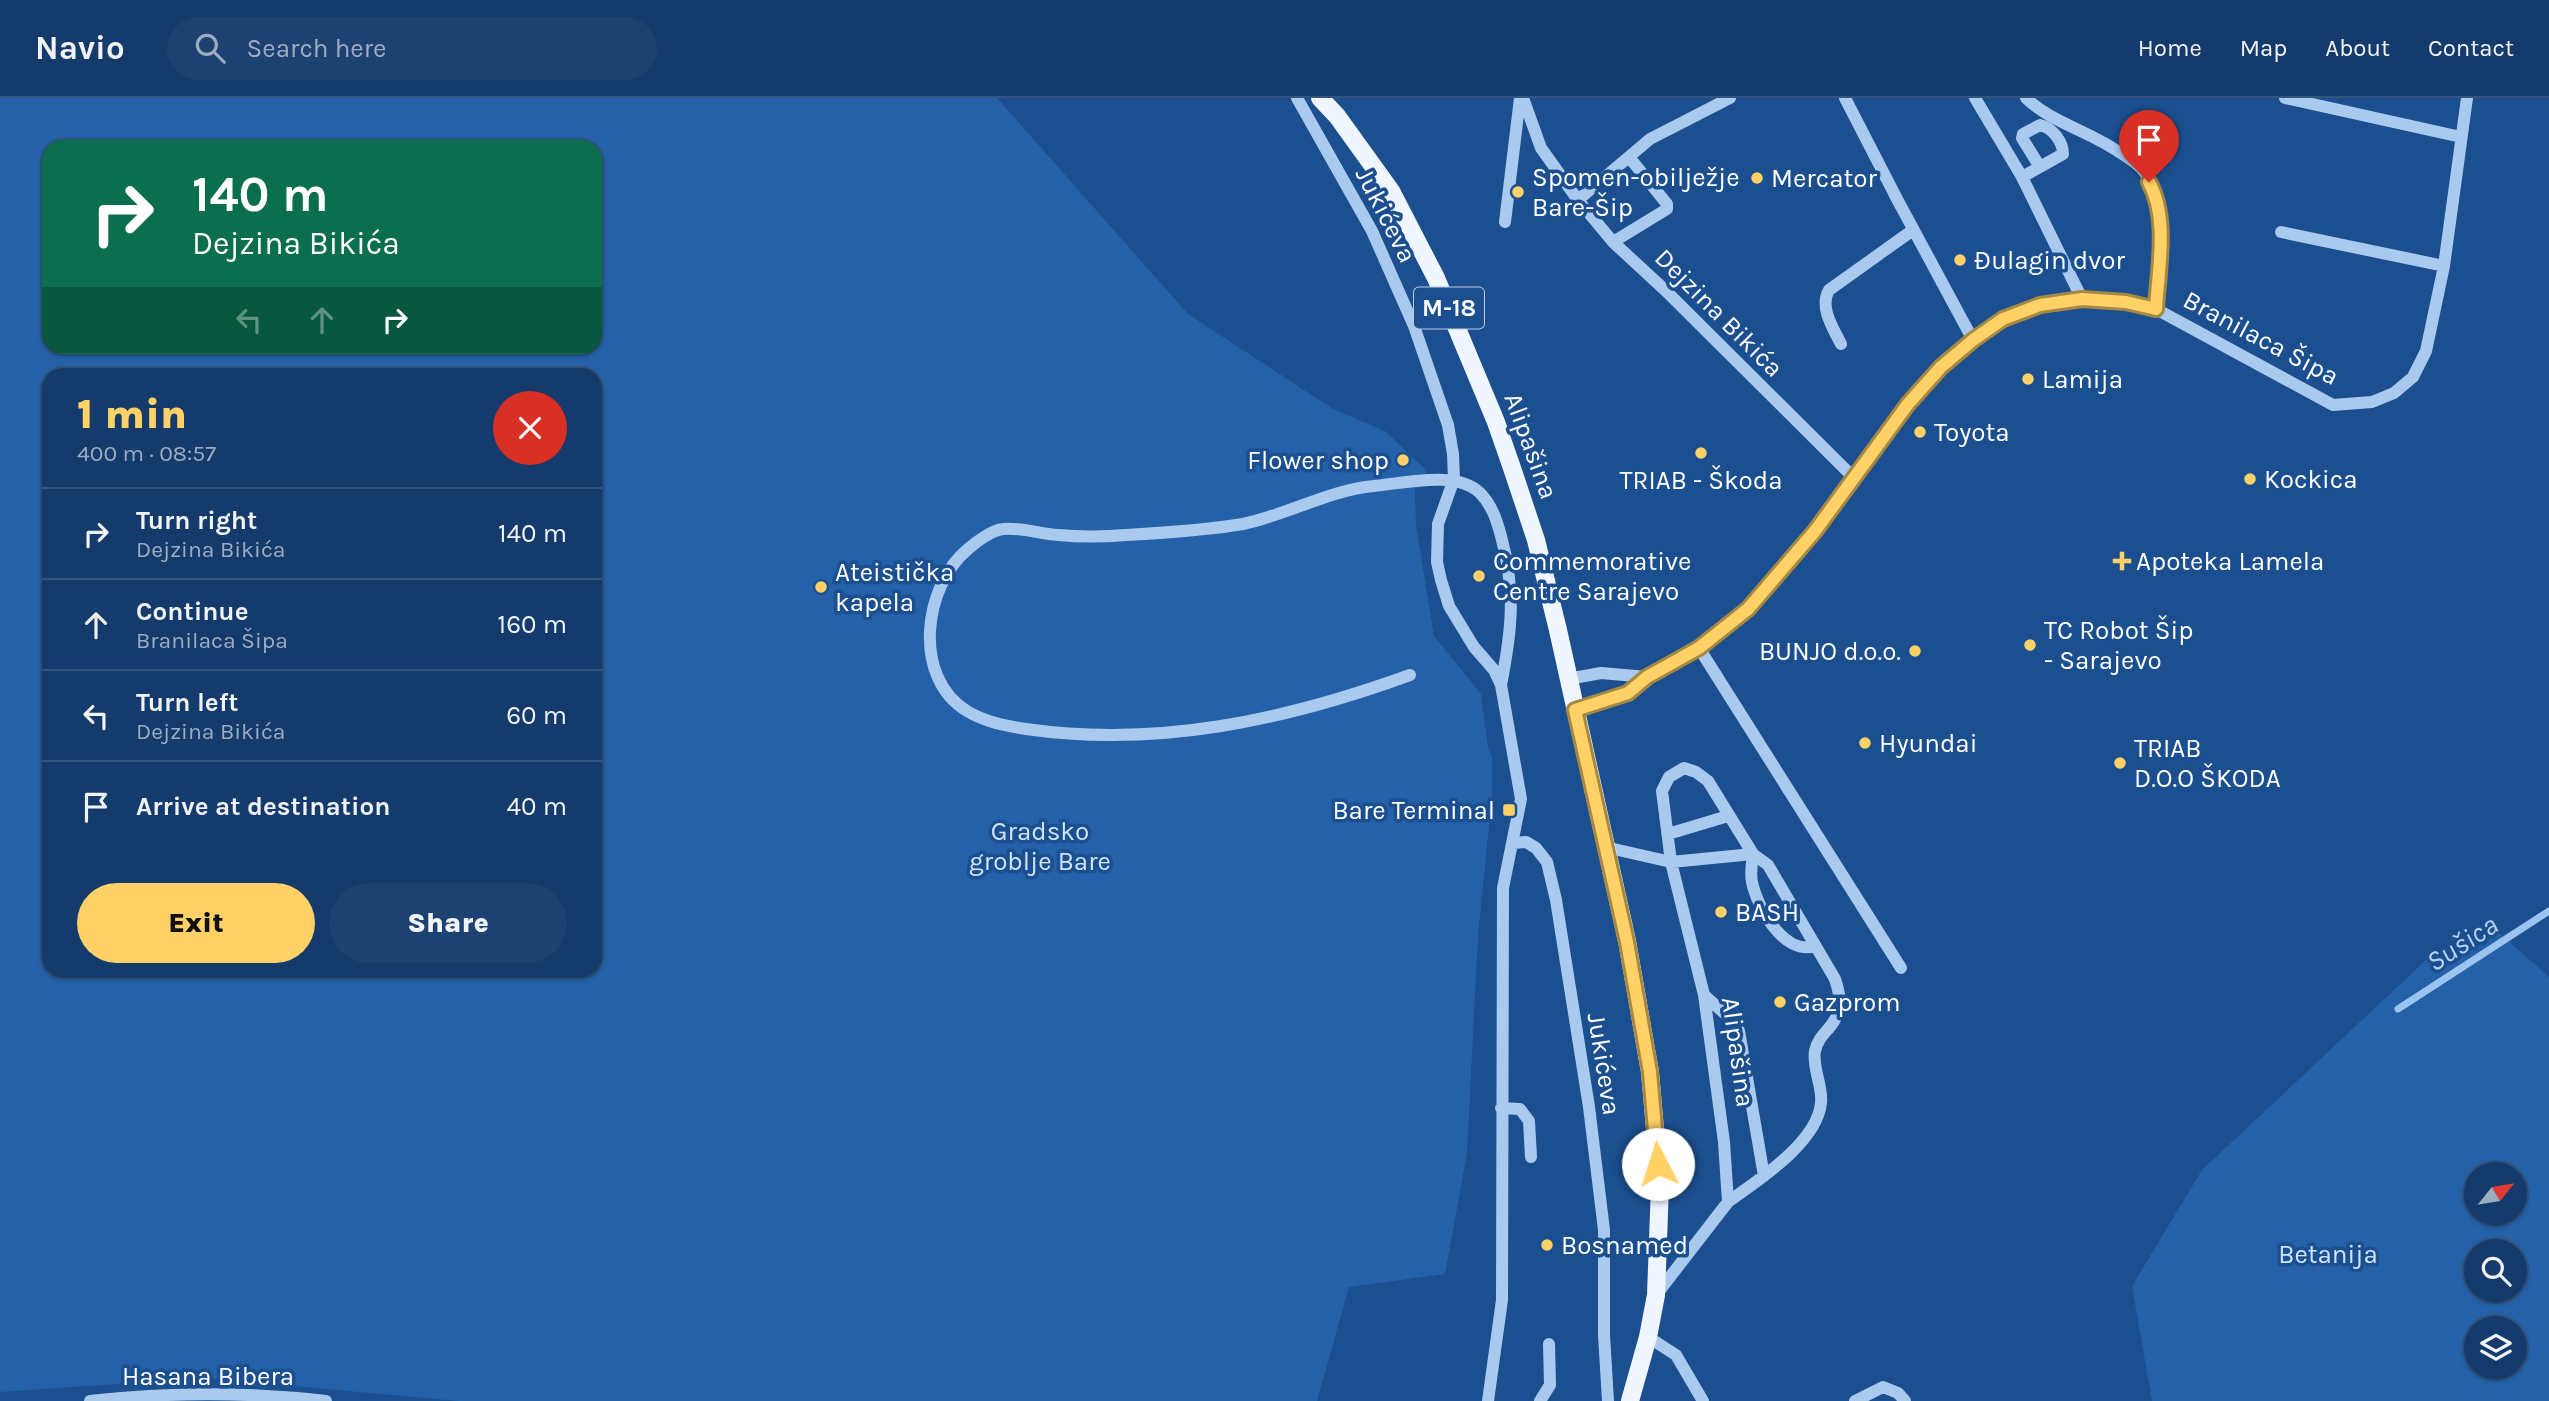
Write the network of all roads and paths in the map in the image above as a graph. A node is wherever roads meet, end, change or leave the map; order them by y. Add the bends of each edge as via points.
1 (1297, 98) edge
2 (1320, 98) edge
3 (1521, 98) edge
4 (1730, 98) edge
5 (1845, 98) edge
6 (1975, 98) edge
7 (2026, 98) edge
8 (2285, 98) edge
9 (2467, 98) edge
10 (2461, 137) junction
11 (1629, 157) junction
12 (2040, 167) dead end
13 (2022, 177) junction
14 (1578, 201) junction
15 (1505, 222) dead end
16 (1913, 230) junction
17 (2281, 232) dead end
18 (1613, 242) junction
19 (2444, 266) junction
20 (2082, 299) junction
21 (2156, 309) junction
22 (1973, 340) junction
23 (1842, 344) dead end
24 (1854, 478) junction
25 (1454, 479) junction
26 (1699, 648) junction
27 (1410, 675) dead end
28 (1647, 677) junction
29 (1568, 679) junction
30 (1501, 685) junction
31 (1575, 710) junction
32 (1728, 816) junction
33 (1668, 834) junction
34 (1513, 843) junction
35 (1605, 847) junction
36 (1753, 854) junction
37 (1671, 862) junction
38 (1815, 946) junction
39 (1901, 968) dead end
40 (1704, 995) junction
41 (1502, 1108) junction
42 (1531, 1157) dead end
43 (1764, 1176) junction
44 (1728, 1202) junction
45 (1656, 1295) junction
46 (1648, 1337) junction
47 (1549, 1344) dead end
48 (90, 1401) edge
49 (326, 1401) edge
50 (1488, 1401) edge
51 (1541, 1401) edge
52 (1608, 1401) edge
53 (1630, 1401) edge
54 (1703, 1401) edge
55 (1855, 1401) edge
56 (1905, 1401) edge

1 - 25 street, Jukićeva via 1372,231 1414,326 1448,425
2 - 29 main road, Alipašina / M-18 via 1391,191 1453,318 1496,422 1532,528
3 - 14 street, Dejzina Bikića via 1541,148
3 - 15 street
4 - 11 street via 1650,139
5 - 16 street
6 - 13 street
7 - 21 street via 2141,169 2157,196
8 - 10 street
9 - 10 street, Branilaca Šipa
10 - 19 street, Branilaca Šipa
11 - 14 street
11 - 18 street via 1667,209
12 - 13 street
13 - 20 street
14 - 18 street, Dejzina Bikića
16 - 22 street
16 - 23 street via 1825,296 1827,314
17 - 19 street
18 - 24 street, Dejzina Bikića
19 - 21 street, Branilaca Šipa via 2426,351 2413,377 2394,393 2372,402 2333,405
20 - 21 street, Branilaca Šipa
20 - 22 street, Branilaca Šipa via 2040,305 2003,319
22 - 24 street via 1908,404
24 - 26 street via 1748,609
25 - 27 street via 1358,487 1243,524 1098,537 1000,529 967,550 949,570 938,589 929,625 930,651 939,676 966,711 1000,725 1035,730 1114,737 1210,727 1319,705
25 - 30 street, Jukićeva via 1438,524 1441,580 1449,606
25 - 30 street, Jukićeva via 1480,492 1496,517 1506,554 1512,618
26 - 28 street
26 - 39 street
28 - 29 street via 1601,673
28 - 31 street via 1628,693
29 - 31 main road, Alipašina / M-18
30 - 34 street, Jukićeva via 1520,785
31 - 35 main road, Alipašina / M-18
32 - 33 street
32 - 33 street, Alipašina via 1708,781 1684,768 1668,778 1662,791
32 - 36 street
33 - 37 street, Alipašina
34 - 41 street, Jukićeva via 1503,888
34 - 52 street, Jukićeva via 1527,842 1547,862 1556,901 1604,1230
35 - 37 street
35 - 45 main road, Alipašina / M-18 via 1650,1072 1660,1186
36 - 37 street
36 - 38 street via 1768,865
36 - 38 street via 1751,879 1773,924 1797,948
37 - 40 street, Alipašina
38 - 43 street via 1841,996 1840,1007 1814,1052 1822,1091 1819,1117 1811,1131
40 - 43 street via 1739,1031
40 - 44 street, Alipašina
41 - 42 street via 1520,1109 1529,1121
41 - 50 street, Jukićeva via 1502,1300
43 - 44 street
44 - 45 street, Alipašina
45 - 46 main road, Alipašina / M-18
46 - 53 main road, Alipašina / M-18
46 - 54 street via 1676,1355
47 - 51 street via 1550,1385
48 - 49 street, Hasana Bibera via 265,1394
55 - 56 street via 1882,1387

